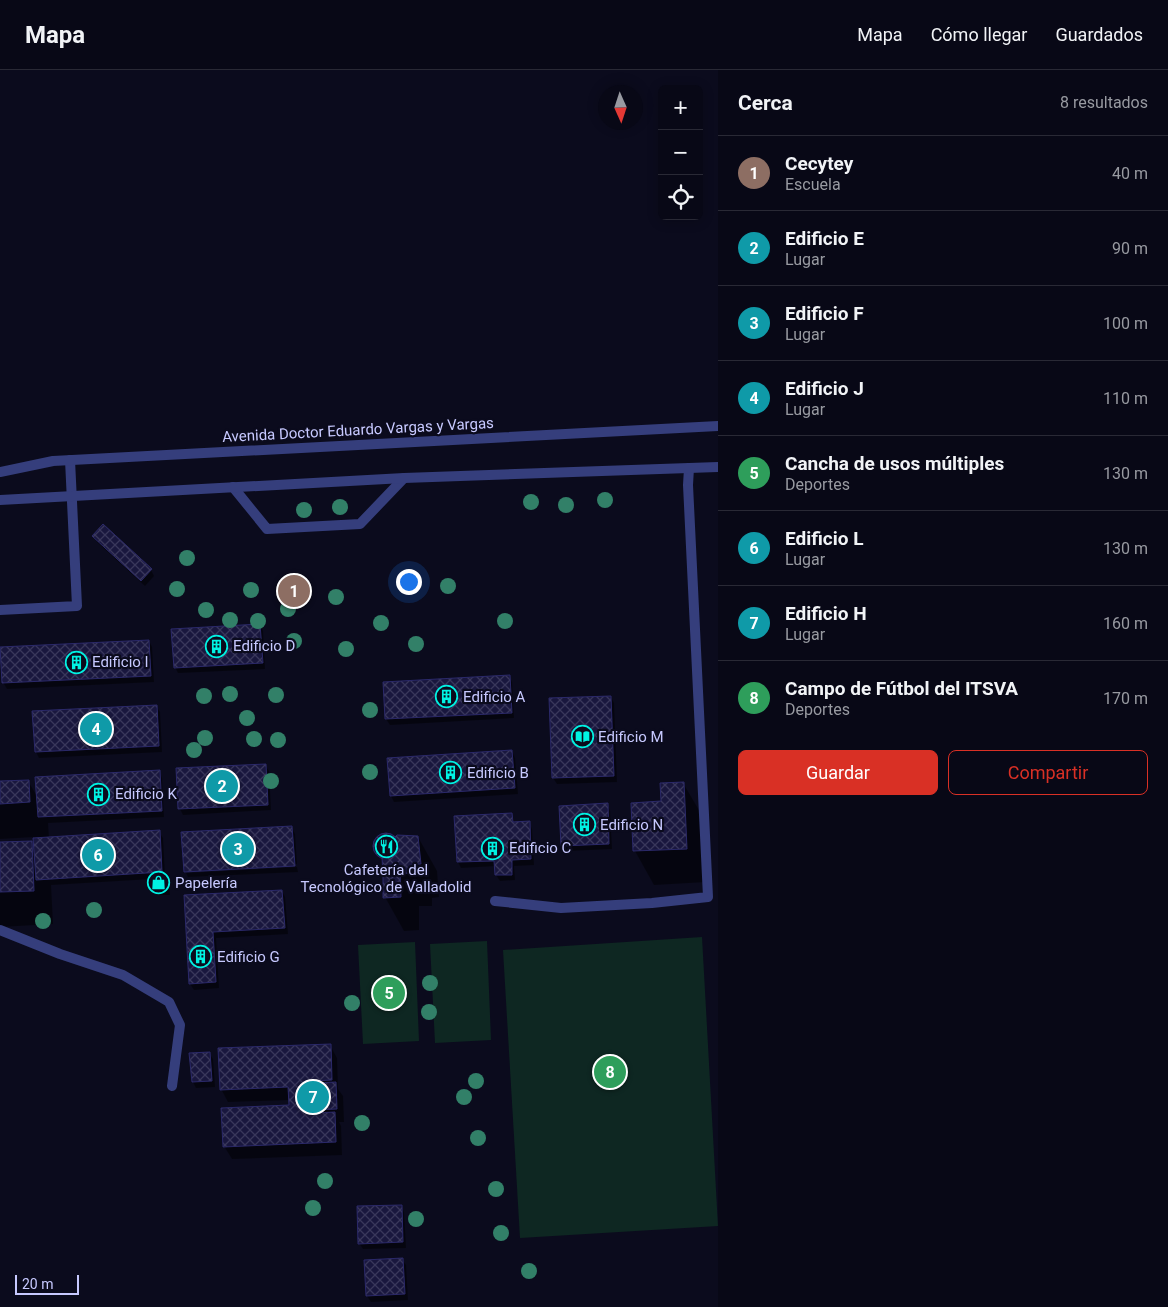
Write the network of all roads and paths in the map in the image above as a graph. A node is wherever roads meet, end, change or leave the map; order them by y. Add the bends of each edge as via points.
1 (718, 426) edge
2 (70, 460) junction
3 (718, 467) edge
4 (689, 468) junction
5 (0, 472) edge
6 (404, 478) junction
7 (233, 487) junction
8 (73, 496) junction
9 (0, 500) edge
10 (0, 610) edge
11 (495, 901) dead end
12 (0, 930) edge
13 (172, 1086) dead end

1 - 2 street, Avenida Doctor Eduardo Vargas y Vargas
2 - 5 street, Avenida Doctor Eduardo Vargas y Vargas via 53,460
2 - 8 street
3 - 4 street
4 - 6 street
4 - 11 street via 708,897 652,904 561,908
6 - 7 street
6 - 7 street via 360,524 267,529
7 - 8 street
8 - 9 street
8 - 10 street via 77,606
12 - 13 street via 123,974 169,1002 180,1024

